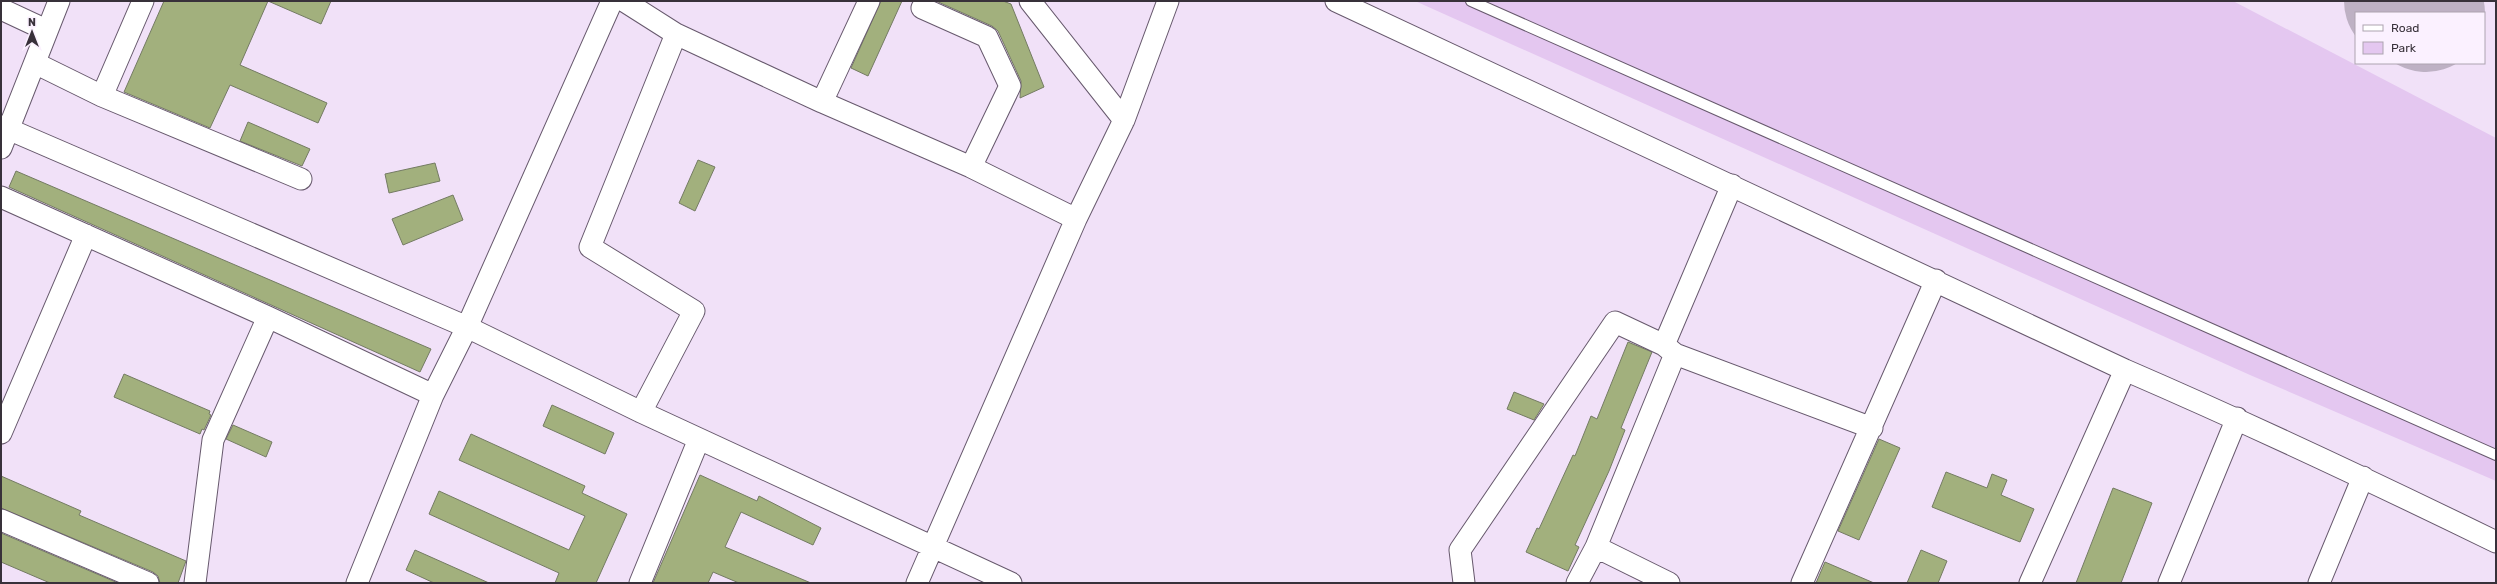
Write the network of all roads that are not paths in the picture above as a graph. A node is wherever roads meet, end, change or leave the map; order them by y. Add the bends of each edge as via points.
1 (59, 1) edge
2 (143, 1) edge
3 (612, 1) edge
4 (624, 1) edge
5 (869, 1) edge
6 (1030, 1) edge
7 (1168, 1) edge
8 (1336, 1) edge
9 (1471, 1) edge
10 (922, 8) dead end
11 (1, 9) edge
12 (46, 30) junction
13 (676, 34) junction
14 (35, 63) junction
15 (102, 96) junction
16 (822, 102) junction
17 (1124, 120) junction
18 (4, 128) edge
19 (1, 148) edge
20 (971, 167) junction
21 (301, 179) dead end
22 (1732, 185) junction
23 (1, 197) edge
24 (1076, 219) junction
25 (86, 235) junction
26 (1936, 280) junction
27 (268, 317) junction
28 (467, 327) junction
29 (1670, 350) junction
30 (2125, 370) junction
31 (433, 395) junction
32 (640, 412) junction
33 (2237, 418) junction
34 (1872, 428) junction
35 (1, 433) edge
36 (699, 439) junction
37 (2496, 455) edge
38 (2363, 477) junction
39 (1, 520) edge
40 (2496, 542) edge
41 (1596, 546) junction
42 (932, 548) junction
43 (148, 583) edge
44 (195, 583) edge
45 (357, 583) edge
46 (640, 583) edge
47 (917, 583) edge
48 (1011, 583) edge
49 (1464, 583) edge
50 (1577, 583) edge
51 (1669, 583) edge
52 (1802, 583) edge
53 (2030, 583) edge
54 (2169, 583) edge
55 (2319, 583) edge

1 - 12 street
2 - 15 street
3 - 28 street
4 - 13 street
5 - 16 street
6 - 17 street
7 - 17 street
8 - 22 street
9 - 37 lane
10 - 20 street via 987,37 1010,86
11 - 12 street
12 - 14 street
13 - 16 street
13 - 32 street via 590,247 694,312
14 - 15 street
14 - 18 street
15 - 21 street
16 - 20 street
17 - 24 street
18 - 19 street
18 - 28 street
20 - 24 street
22 - 26 street
22 - 29 street
23 - 25 street
24 - 42 street
25 - 27 street
25 - 35 street
26 - 30 street
26 - 34 street
27 - 31 street
27 - 44 street via 213,440
28 - 31 street
28 - 32 street
29 - 34 street
29 - 41 street
29 - 49 street via 1615,322 1460,550
30 - 33 street
30 - 53 street
31 - 45 street
32 - 36 street
33 - 38 street
33 - 54 street
34 - 52 street
36 - 42 street
36 - 46 street
38 - 40 street
38 - 55 street
39 - 43 street
41 - 50 street
41 - 51 street
42 - 47 street
42 - 48 street

